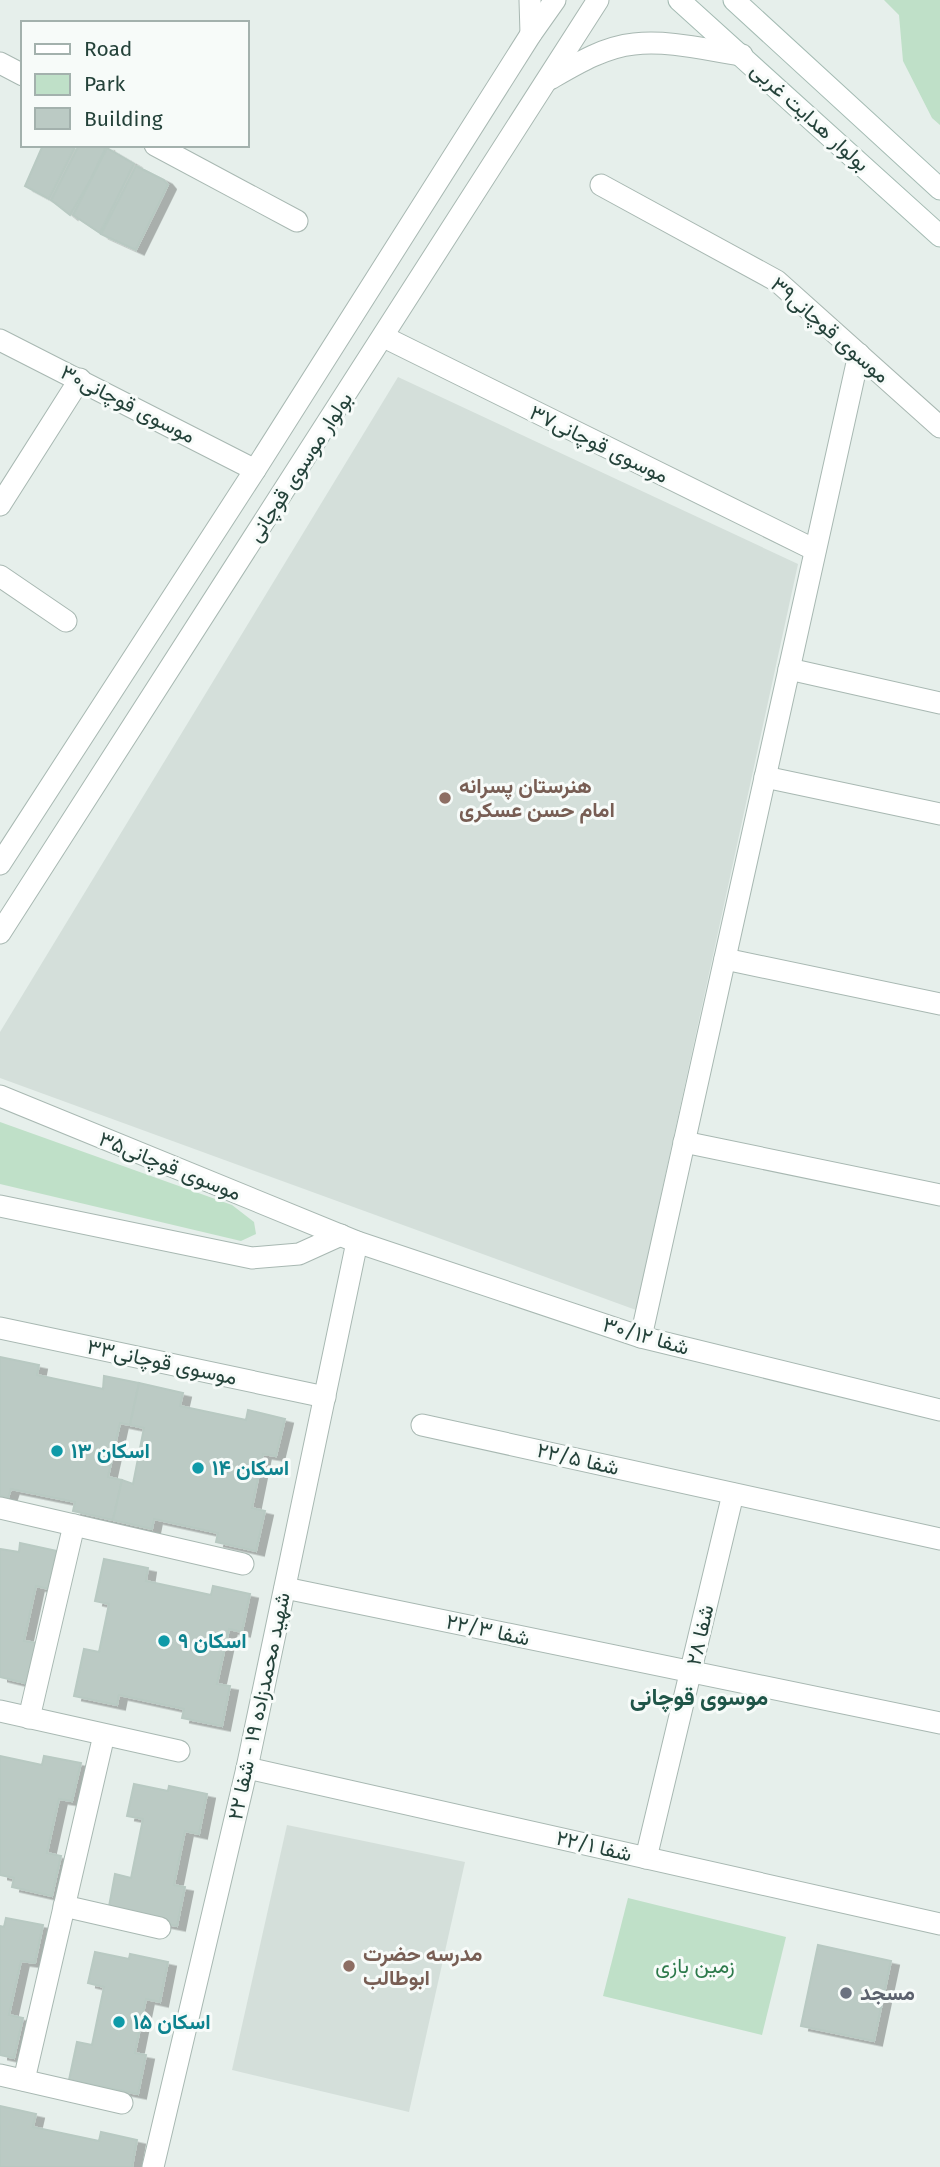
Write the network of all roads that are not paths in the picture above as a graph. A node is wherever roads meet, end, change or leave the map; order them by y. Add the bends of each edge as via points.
1 (530, 0) edge
2 (555, 0) edge
3 (598, 0) edge
4 (679, 0) edge
5 (734, 0) edge
6 (531, 34) junction
7 (742, 55) junction
8 (0, 63) edge
9 (21, 74) edge
10 (548, 80) junction
11 (159, 147) edge
12 (601, 185) dead end
13 (940, 189) edge
14 (297, 220) dead end
15 (940, 236) edge
16 (384, 337) junction
17 (0, 340) edge
18 (859, 354) junction
19 (80, 379) junction
20 (940, 427) edge
21 (255, 470) junction
22 (0, 505) edge
23 (815, 550) junction
24 (0, 576) edge
25 (66, 621) dead end
26 (789, 669) junction
27 (940, 703) edge
28 (765, 776) junction
29 (940, 814) edge
30 (0, 864) edge
31 (0, 933) edge
32 (725, 959) junction
33 (940, 1004) edge
34 (0, 1096) edge
35 (684, 1142) junction
36 (940, 1195) edge
37 (0, 1206) edge
38 (349, 1239) junction
39 (0, 1328) edge
40 (641, 1337) junction
41 (325, 1397) junction
42 (940, 1410) edge
43 (422, 1424) dead end
44 (733, 1493) junction
45 (0, 1508) edge
46 (74, 1525) junction
47 (940, 1539) edge
48 (243, 1564) dead end
49 (285, 1588) junction
50 (691, 1672) junction
51 (0, 1711) edge
52 (29, 1717) junction
53 (940, 1723) edge
54 (104, 1735) junction
55 (179, 1751) dead end
56 (247, 1768) junction
57 (646, 1857) junction
58 (64, 1906) junction
59 (940, 1924) edge
60 (160, 1928) dead end
61 (0, 2075) edge
62 (24, 2080) junction
63 (122, 2103) dead end
64 (153, 2167) edge

1 - 6 street
2 - 6 street, بولوار موسوی قوچانی
3 - 10 street, بولوار موسوی قوچانی
4 - 7 street, بولوار هدایت غربی
5 - 13 street, بولوار هدایت غربی
6 - 21 street, بولوار موسوی قوچانی
7 - 10 street via 634,44 593,55
7 - 15 street, بولوار هدایت غربی
8 - 9 street
10 - 16 street, بولوار موسوی قوچانی
11 - 14 street
12 - 18 street, موسوی قوچانی۳۹ via 777,281
16 - 23 street, موسوی قوچانی۳۷
16 - 31 street, بولوار موسوی قوچانی
17 - 19 street, موسوی قوچانی۳۰
18 - 20 street, موسوی قوچانی۳۹
18 - 23 street
19 - 21 street, موسوی قوچانی۳۰
19 - 22 street
21 - 30 street, بولوار موسوی قوچانی
23 - 26 street
24 - 25 street
26 - 27 street
26 - 28 street
28 - 29 street
28 - 32 street
32 - 33 street
32 - 35 street
34 - 38 street, موسوی قوچانی۳۵
35 - 36 street
35 - 40 street
37 - 38 street via 252,1258 299,1254
38 - 40 street, شفا ۳۰/۱۲
38 - 41 street, شهید محمدزاده ۱۹ - شفا ۲۲
39 - 41 street, موسوی قوچانی۳۳
40 - 42 street, شفا ۳۰/۱۲
41 - 49 street, شهید محمدزاده ۱۹ - شفا ۲۲
43 - 44 street, شفا ۲۲/۵
44 - 47 street, شفا ۲۲/۵
44 - 50 street, شفا ۲۸
45 - 46 street
46 - 48 street
46 - 52 street
49 - 50 street, شفا ۲۲/۳
49 - 56 street, شهید محمدزاده ۱۹ - شفا ۲۲
50 - 53 street, شفا ۲۲/۳
50 - 57 street, شفا ۲۸
51 - 52 street
52 - 54 street
54 - 55 street
54 - 58 street
56 - 57 street, ۲۲/۱ شفا
56 - 64 street, شهید محمدزاده ۱۹ - شفا ۲۲
57 - 59 street, ۲۲/۱ شفا
58 - 60 street
58 - 62 street
61 - 62 street
62 - 63 street

